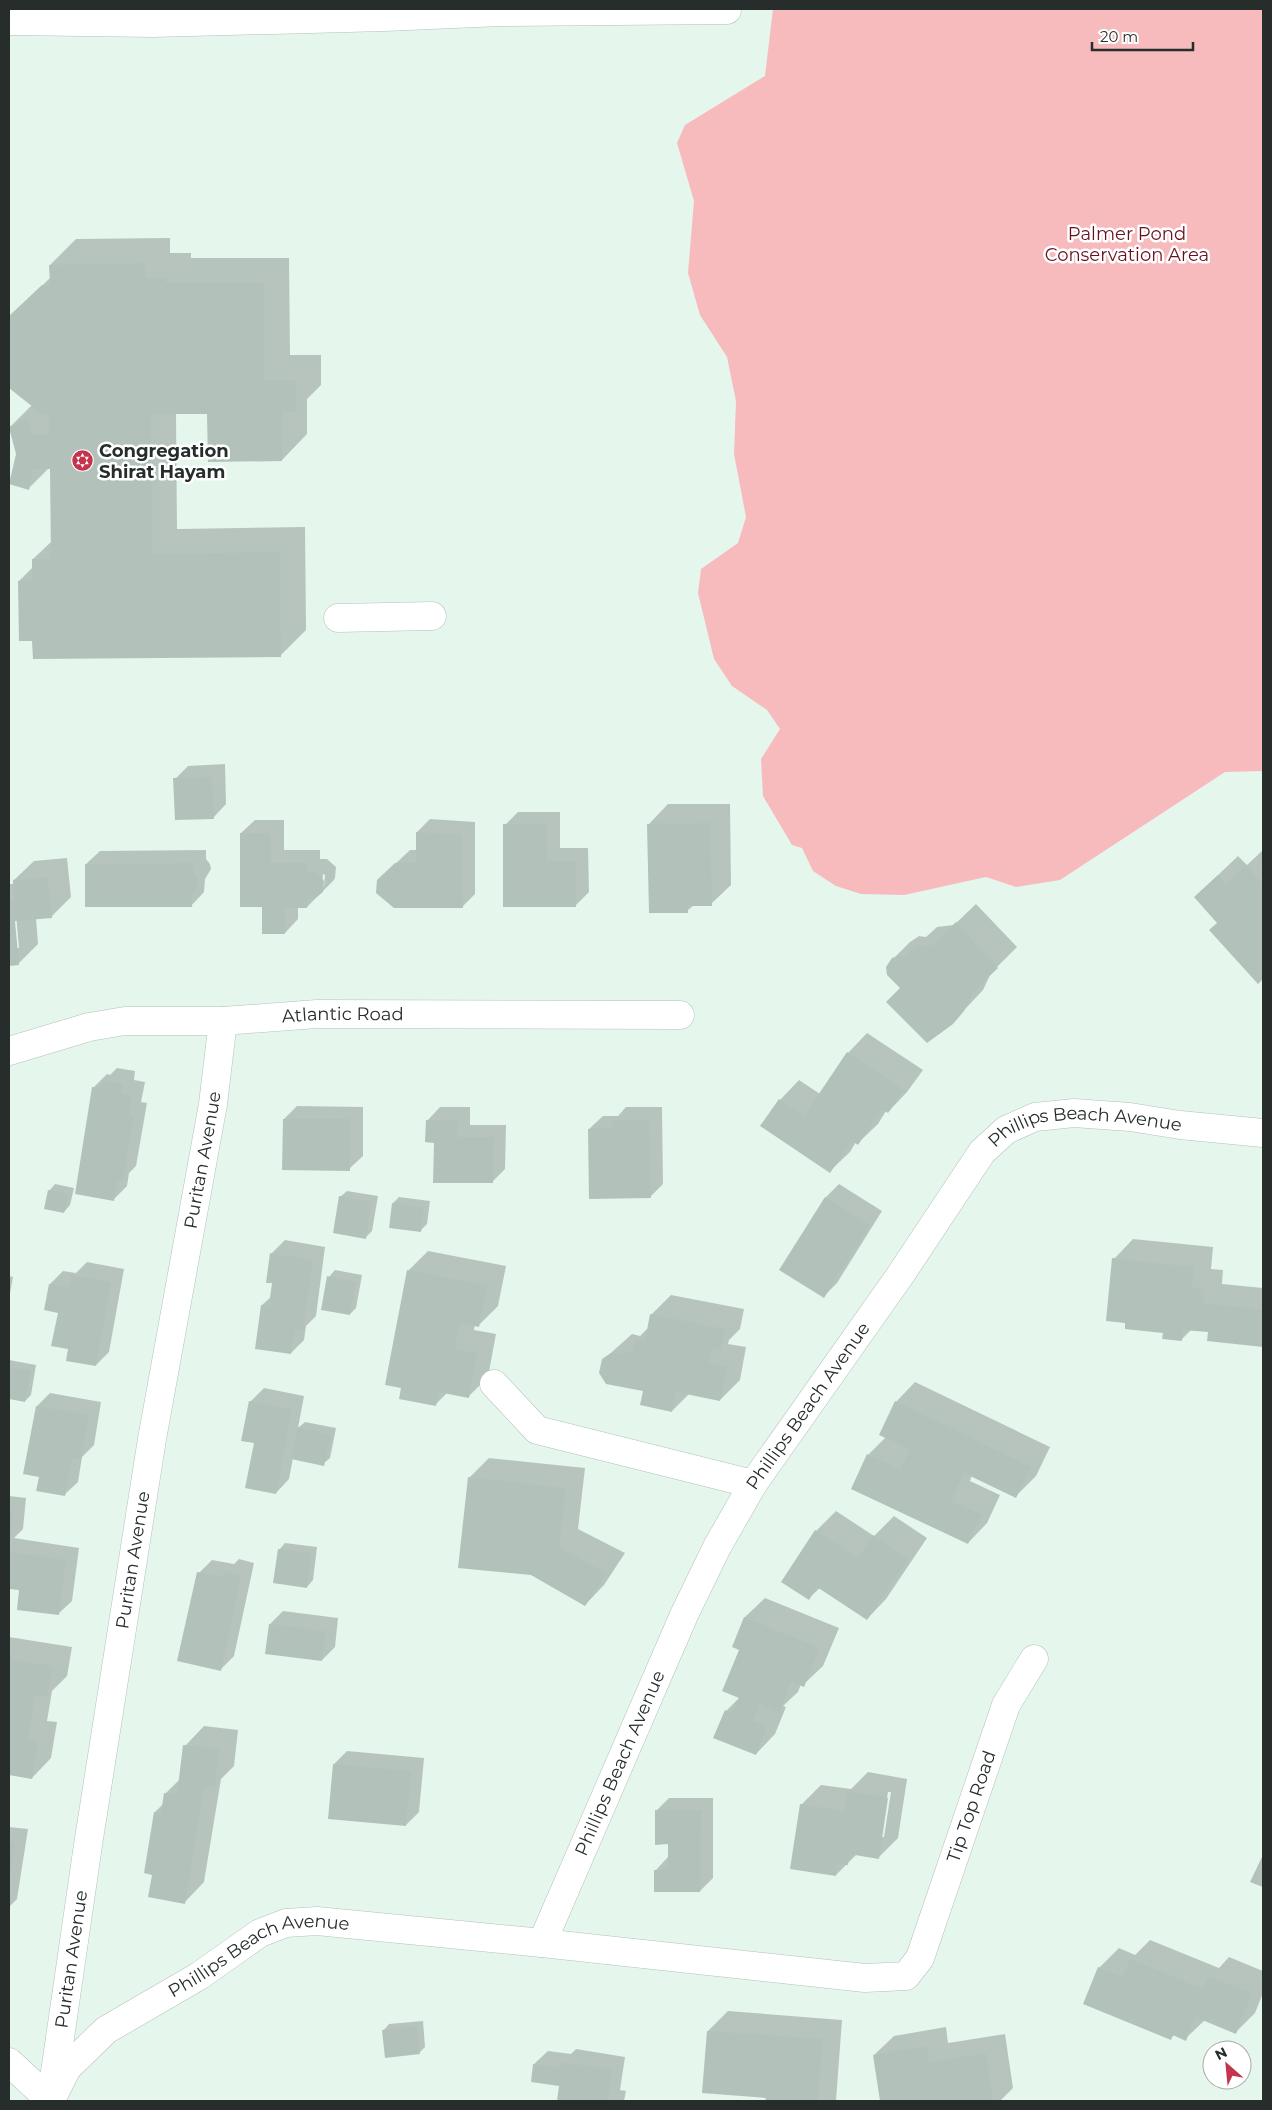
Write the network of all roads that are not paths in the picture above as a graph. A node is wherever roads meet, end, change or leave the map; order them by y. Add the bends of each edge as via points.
1 (727, 10) dead end
2 (9, 21) edge
3 (432, 616) dead end
4 (338, 618) dead end
5 (680, 1015) dead end
6 (223, 1021) junction
7 (9, 1051) edge
8 (1263, 1133) edge
9 (494, 1384) dead end
10 (753, 1484) junction
11 (1034, 1660) dead end
12 (542, 1943) junction
13 (920, 1958) joint
14 (9, 2062) edge
15 (51, 2100) edge

1 - 2 street via 501,12 153,23
3 - 4 street
5 - 6 street, Atlantic Road via 317,1014
6 - 7 street, Atlantic Road via 124,1021 89,1027
6 - 15 street, Puritan Avenue via 213,1104 152,1439
8 - 10 street, Phillips Beach Avenue via 1074,1112 1035,1117 1006,1130 982,1152
9 - 10 street via 537,1430
10 - 12 street, Phillips Beach Avenue via 684,1615
11 - 13 street, Tip Top Road via 1006,1705
12 - 13 street, Phillips Beach Avenue via 865,1978 906,1976
12 - 15 street, Phillips Beach Avenue via 317,1922 286,1924 260,1933 199,1976 106,2030 67,2068
14 - 15 street

